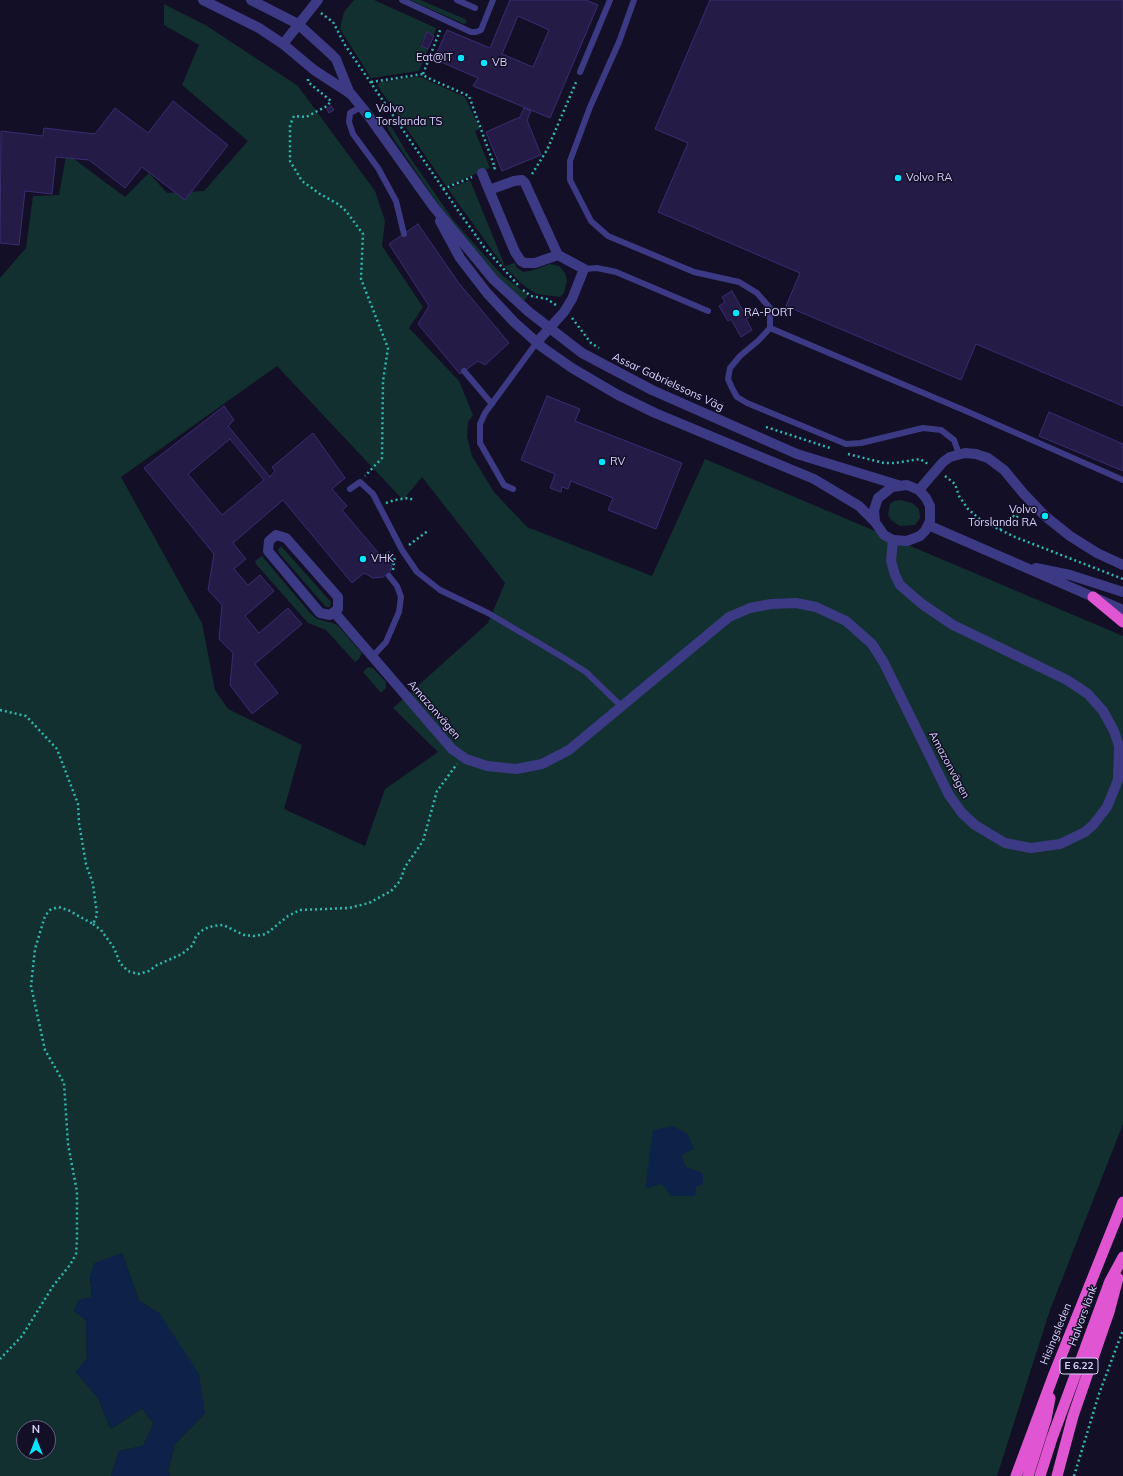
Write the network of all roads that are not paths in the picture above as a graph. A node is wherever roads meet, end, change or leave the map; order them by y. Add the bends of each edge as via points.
1 (203, 0) edge
2 (251, 0) edge
3 (402, 0) edge
4 (457, 0) edge
5 (493, 0) edge
6 (610, 0) edge
7 (634, 0) edge
8 (315, 3) edge
9 (475, 8) dead end
10 (298, 24) junction
11 (283, 44) junction
12 (580, 72) road end
13 (351, 94) junction
14 (361, 107) junction
15 (482, 173) road end
16 (489, 190) junction
17 (433, 206) junction
18 (404, 234) dead end
19 (558, 255) junction
20 (584, 269) junction
21 (708, 311) dead end
22 (770, 328) junction
23 (550, 329) junction
24 (537, 342) junction
25 (464, 370) dead end
26 (492, 404) junction
27 (959, 454) junction
28 (1123, 480) edge
29 (898, 485) junction
30 (350, 489) dead end
31 (513, 489) dead end
32 (919, 490) junction
33 (875, 522) junction
34 (928, 525) junction
35 (894, 540) junction
36 (1016, 564) junction
37 (1123, 565) edge
38 (389, 576) dead end
39 (1123, 592) edge
40 (1093, 597) junction
41 (1123, 610) edge
42 (334, 612) junction
43 (1123, 622) edge
44 (372, 657) junction
45 (622, 707) junction
46 (1123, 1202) edge
47 (1123, 1257) edge
48 (1054, 1374) junction
49 (1016, 1476) edge
50 (1028, 1476) edge
51 (1040, 1476) edge
52 (1057, 1476) edge

1 - 11 street, Assar Gabrielssons Väg via 259,28
2 - 10 street, Assar Gabrielssons Väg
3 - 5 lane via 471,32 481,30
4 - 9 lane
6 - 12 lane
7 - 22 lane via 570,161 570,180 590,221 608,236 694,272 739,282 757,293 770,308
8 - 10 street
10 - 11 street
10 - 13 street, Assar Gabrielssons Väg via 336,59
11 - 13 street, Assar Gabrielssons Väg via 314,70
13 - 14 street, Assar Gabrielssons Väg
14 - 17 street, Assar Gabrielssons Väg
14 - 18 lane via 350,113 349,122 353,134 378,168 396,201
15 - 16 street
16 - 19 street via 521,261 525,264 536,263
16 - 19 street via 522,180
17 - 23 street, Assar Gabrielssons Väg via 493,279
17 - 24 street, Assar Gabrielssons Väg via 460,258 514,322
19 - 20 street
20 - 21 lane via 597,268 616,272
20 - 23 street via 572,299
22 - 27 lane, Assar Gabrielssons Väg via 730,368 728,378 732,388 737,397 746,403 846,444 861,444 923,428 941,430 954,440
22 - 28 lane
23 - 24 street
23 - 29 street, Assar Gabrielssons Väg via 582,353 652,390 798,454
24 - 26 lane
24 - 33 street, Assar Gabrielssons Väg via 572,368 618,395 814,480 859,506
25 - 26 lane
26 - 31 lane via 480,424 480,443 504,485
27 - 32 street via 942,462
27 - 37 street via 976,454 996,462 1045,516 1097,553
29 - 32 street via 907,485
29 - 33 street via 878,498 874,510
30 - 45 lane via 360,482 373,494 398,544 417,572 440,590 488,613 586,672
32 - 34 street via 930,506 931,516
33 - 35 street via 884,535
34 - 35 street via 925,531 914,539 907,542
34 - 36 street
35 - 45 street, Amazonvägen via 891,561 895,575 900,585 922,604 953,625 1067,680 1088,694 1103,711 1114,730 1119,746 1118,780 1107,808 1085,832 1060,844 1031,848 1005,843 975,825 949,795 884,663 872,644 846,621 816,607 796,603 771,604 750,608 729,617
36 - 39 street via 1070,575
36 - 40 street
38 - 44 lane via 401,597 399,612 386,642
40 - 41 street
40 - 43 highway
42 - 42 street via 338,609 338,597 286,538 276,535 269,541 268,551 320,613 330,615
42 - 44 street, Amazonvägen
44 - 45 street, Amazonvägen via 444,742 462,756 482,765 522,769 549,762 569,750
46 - 48 highway, Hisingsleden
47 - 51 highway, Halvors länk / E 6.22 via 1110,1281
47 - 52 highway via 1109,1312 1073,1416
48 - 49 highway, Hisingsleden
48 - 50 highway, E 6.22 via 1046,1419

